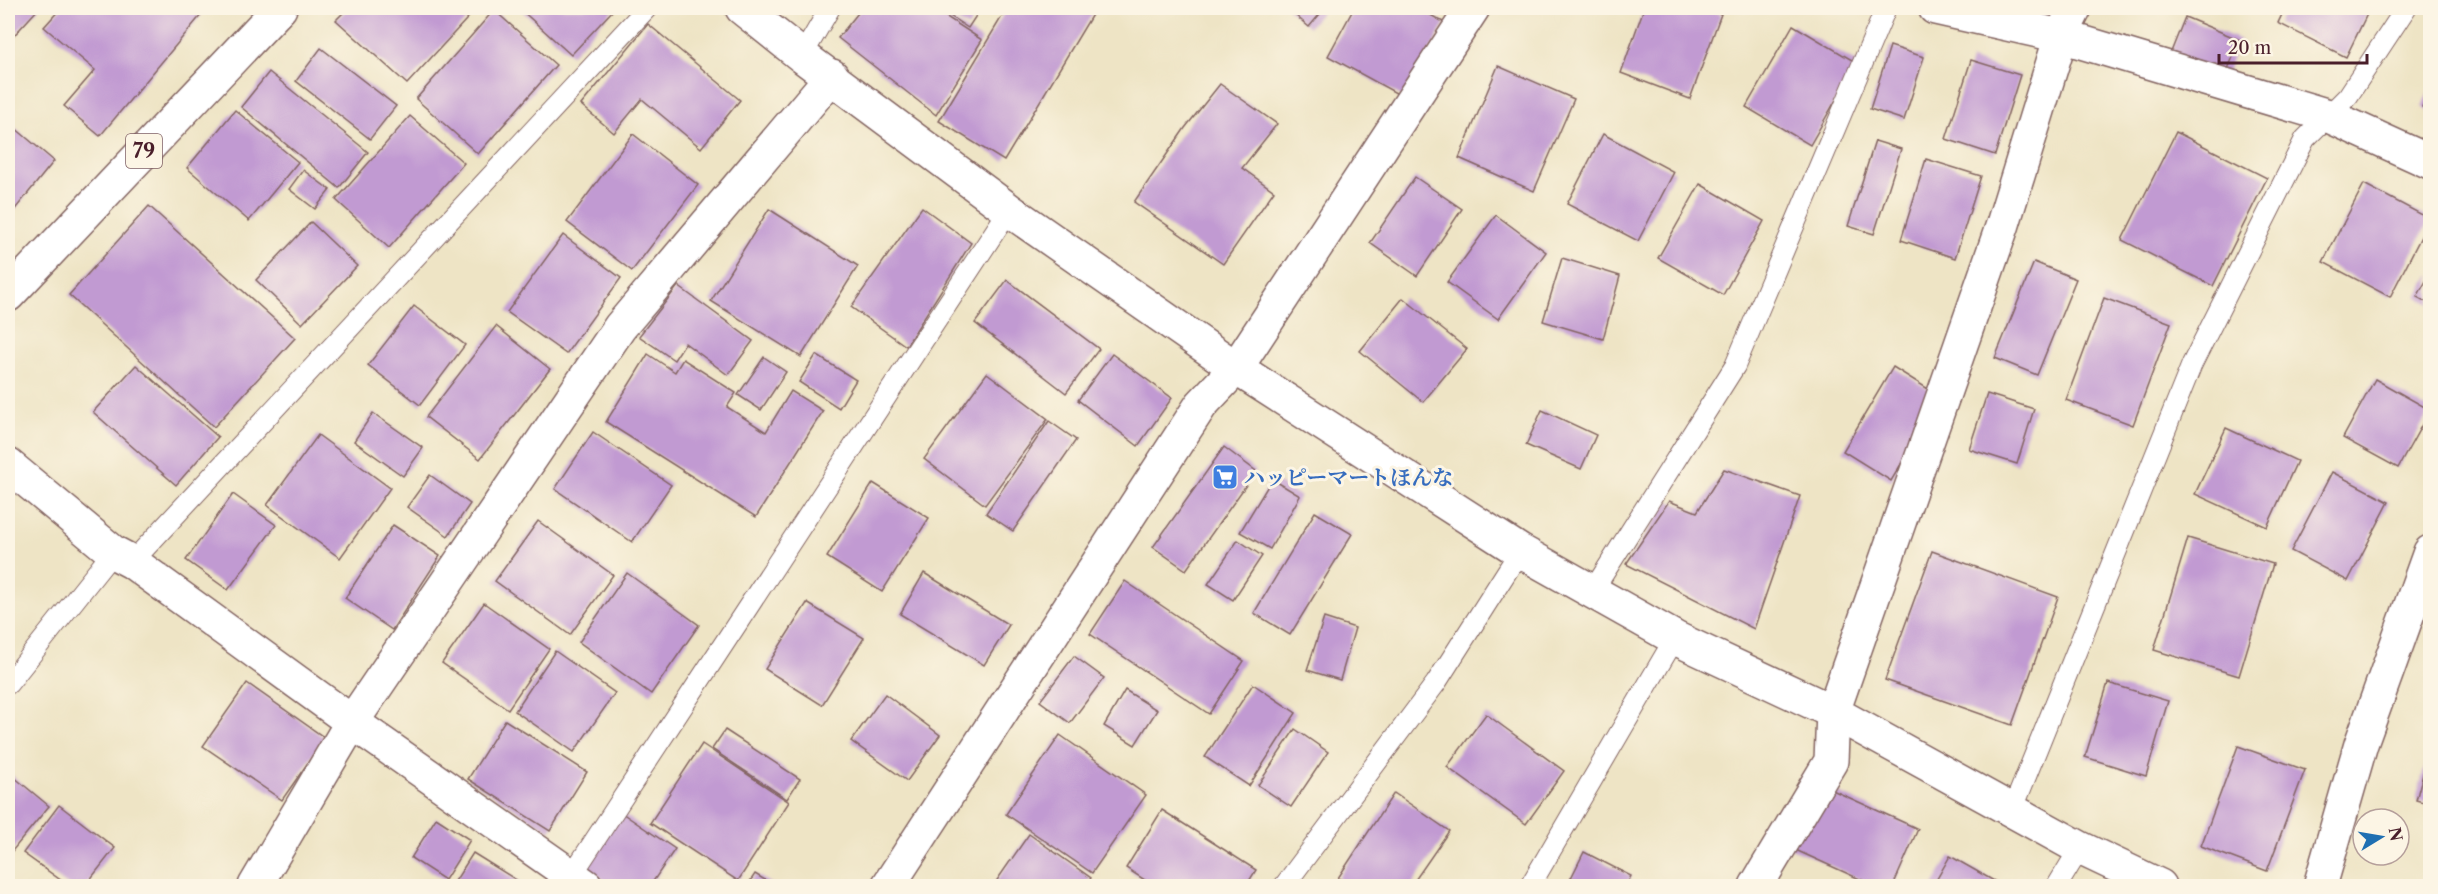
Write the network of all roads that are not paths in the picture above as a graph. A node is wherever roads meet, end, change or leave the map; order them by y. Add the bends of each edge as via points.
1 (280, 8) edge
2 (647, 8) edge
3 (742, 8) edge
4 (830, 8) edge
5 (1473, 8) edge
6 (1886, 8) edge
7 (1935, 8) edge
8 (2406, 8) edge
9 (2068, 22) edge
10 (802, 56) junction
11 (832, 76) junction
12 (2329, 116) junction
13 (2430, 162) edge
14 (1009, 210) junction
15 (8, 295) edge
16 (1236, 368) junction
17 (8, 465) edge
18 (1520, 551) junction
19 (2430, 552) edge
20 (123, 557) junction
21 (1592, 592) junction
22 (1675, 638) junction
23 (8, 684) edge
24 (1833, 712) junction
25 (352, 722) junction
26 (2012, 811) junction
27 (2080, 848) junction
28 (573, 883) edge
29 (255, 886) edge
30 (888, 886) edge
31 (1284, 886) edge
32 (1530, 886) edge
33 (1756, 886) edge
34 (2057, 886) edge
35 (2160, 886) edge
36 (2320, 886) edge

1 - 15 street, 79
2 - 20 lane
3 - 10 street
4 - 10 lane
5 - 16 street
6 - 21 lane via 1735,366
7 - 9 street
8 - 12 lane via 2348,96
9 - 12 street
9 - 24 street via 2003,224
10 - 11 street
11 - 14 street
11 - 25 street via 620,327
12 - 13 street
12 - 26 lane via 2305,139 2192,364
14 - 16 street
14 - 28 lane
16 - 18 street
16 - 30 street via 1201,405
17 - 20 street
18 - 21 street
18 - 31 lane via 1436,683
19 - 36 street via 2361,744
20 - 23 lane
20 - 25 street
21 - 22 street
22 - 24 street
22 - 32 lane
24 - 26 street
24 - 33 street via 1831,761
25 - 28 street
25 - 29 street
26 - 27 street
27 - 34 lane
27 - 35 street

